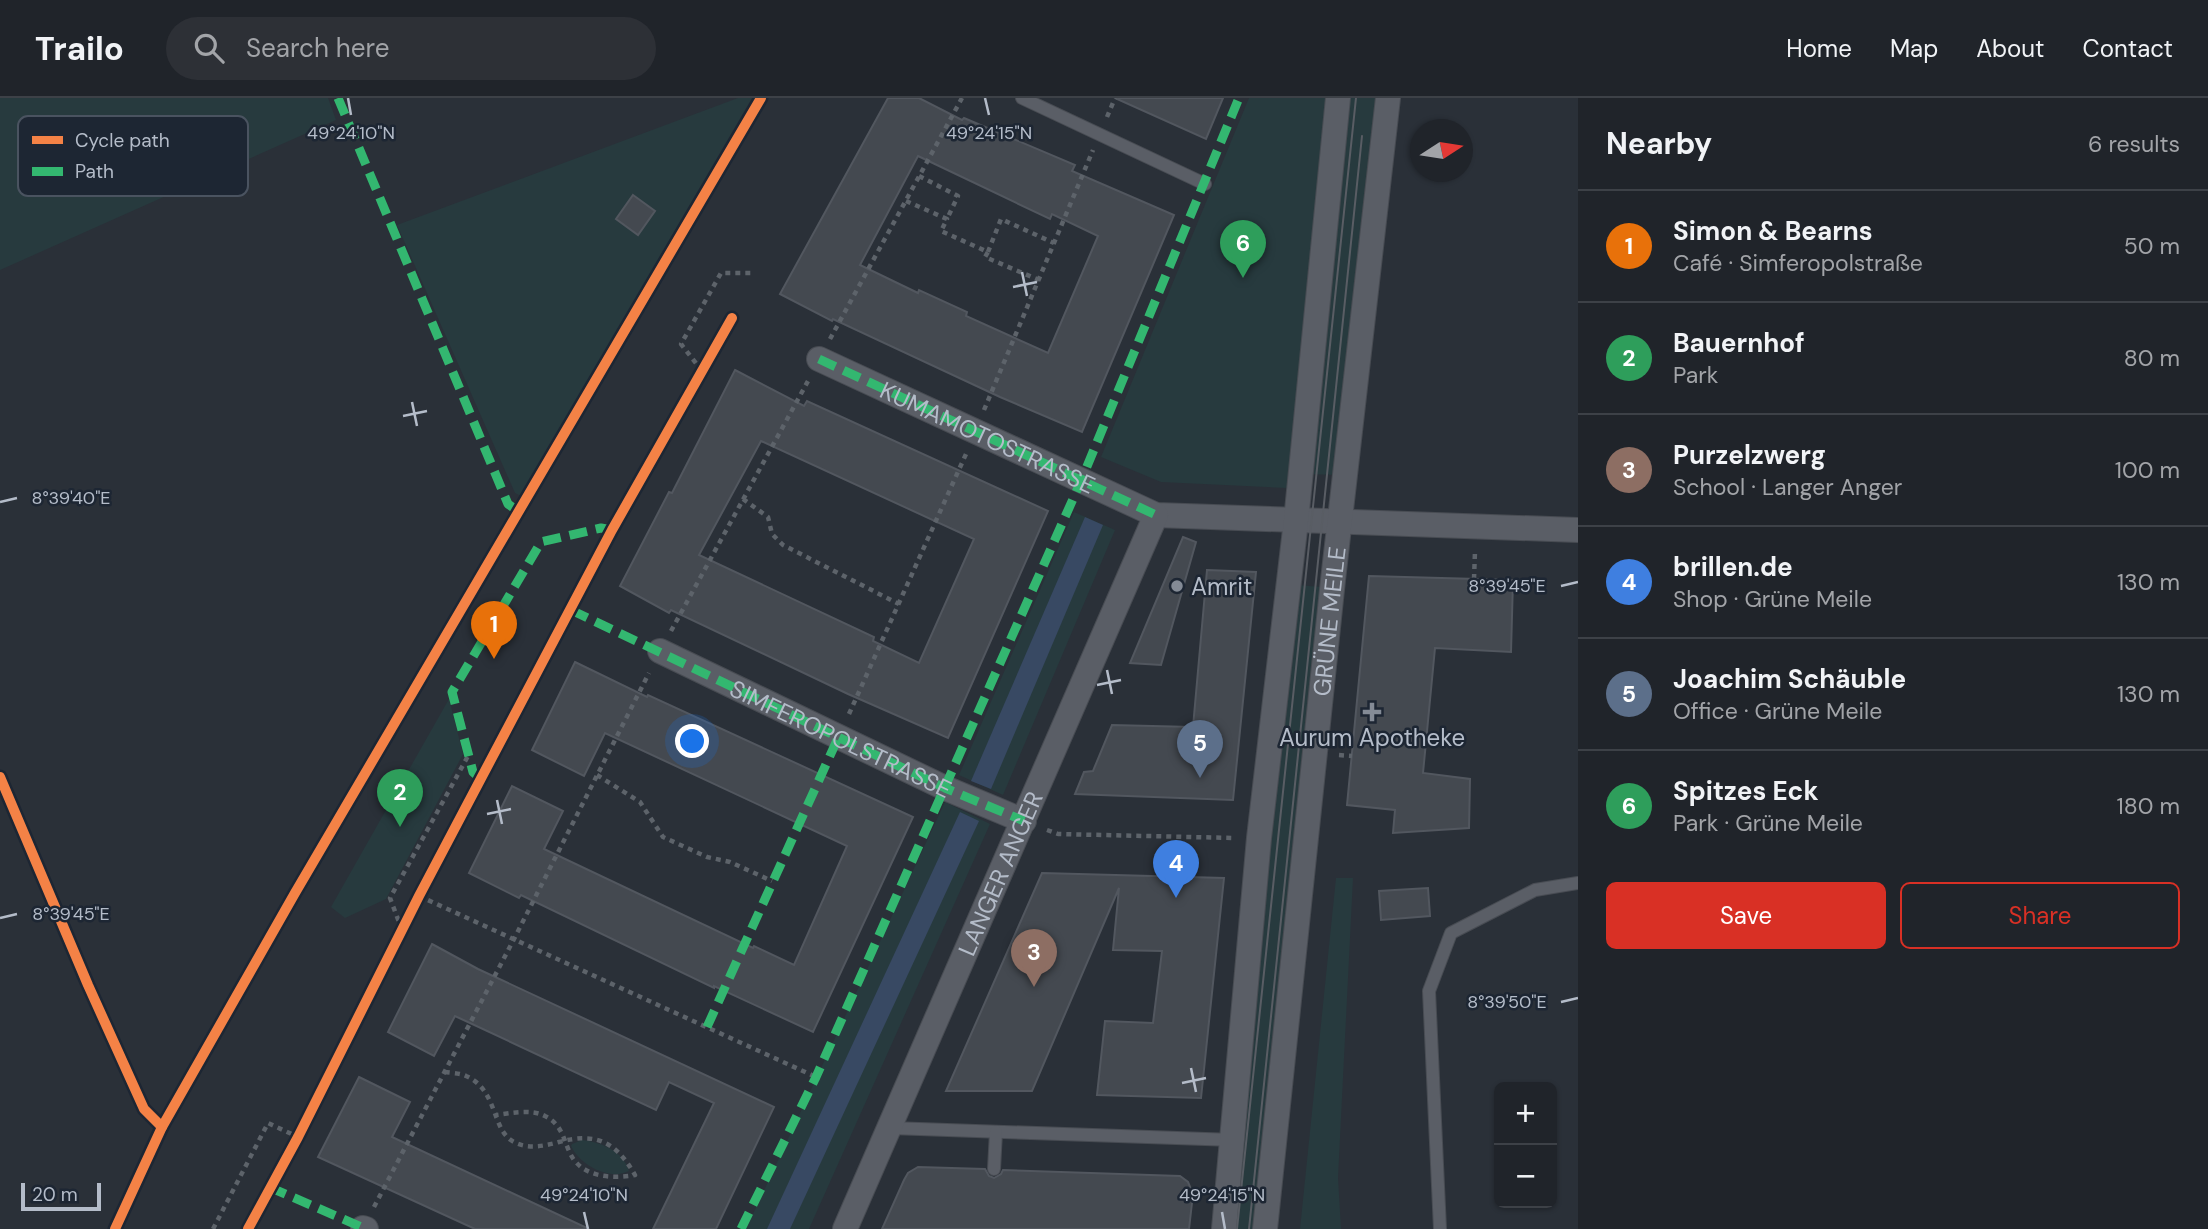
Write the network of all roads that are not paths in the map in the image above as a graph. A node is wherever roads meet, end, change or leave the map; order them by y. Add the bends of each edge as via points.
1 (1022, 98) edge
2 (1338, 98) edge
3 (1388, 98) edge
4 (1205, 184) dead end
5 (820, 359) dead end
6 (1156, 515) junction
7 (1296, 521) junction
8 (1340, 522) junction
9 (1578, 530) edge
10 (660, 651) road end
11 (1024, 821) junction
12 (1578, 883) edge
13 (891, 1128) junction
14 (996, 1132) junction
15 (1234, 1140) junction
16 (994, 1169) dead end
17 (845, 1229) edge
18 (1224, 1229) edge
19 (1265, 1229) edge
20 (1440, 1229) edge

1 - 4 lane
2 - 7 street, GRÜNE MEILE
3 - 8 street, GRÜNE MEILE
5 - 6 street, KUMAMOTOSTRASSE
6 - 7 street
6 - 11 street, LANGER ANGER
7 - 8 street
7 - 15 street, GRÜNE MEILE via 1259,838
8 - 9 street
8 - 19 street, GRÜNE MEILE
10 - 11 street, SIMFEROPOLSTRASSE via 921,777
11 - 13 street, LANGER ANGER
12 - 20 lane via 1535,890 1451,933 1429,991
13 - 14 lane
13 - 17 street, LANGER ANGER
14 - 15 lane
14 - 16 lane
15 - 18 street, GRÜNE MEILE

